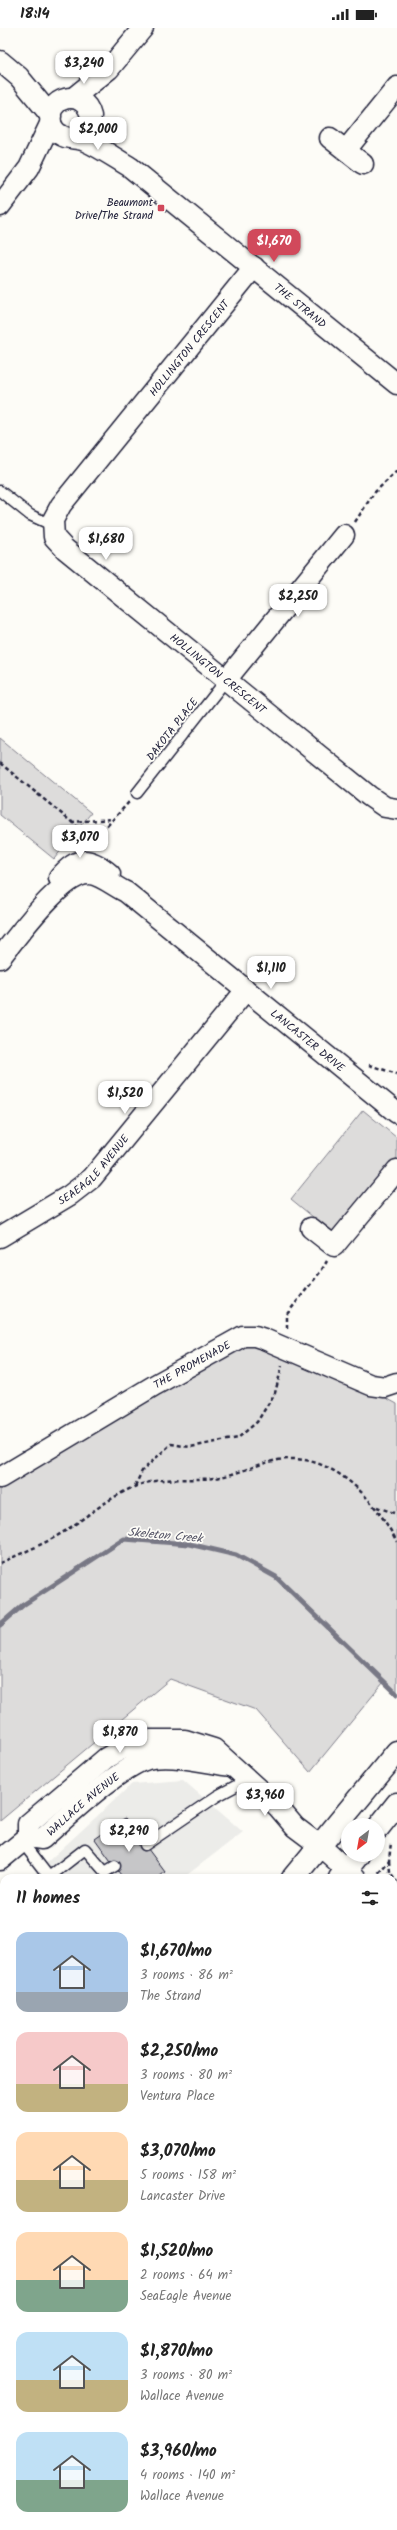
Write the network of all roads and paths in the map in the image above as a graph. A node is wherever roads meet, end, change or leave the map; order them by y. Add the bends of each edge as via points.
1 (143, 28) edge
2 (0, 61) edge
3 (109, 69) junction
4 (19, 77) junction
5 (397, 87) edge
6 (70, 98) junction
7 (91, 114) junction
8 (51, 119) junction
9 (73, 138) junction
10 (330, 138) dead end
11 (346, 150) junction
12 (363, 164) dead end
13 (130, 167) junction
14 (30, 168) junction
15 (0, 206) edge
16 (254, 267) junction
17 (397, 384) edge
18 (397, 471) edge
19 (0, 491) edge
20 (52, 525) junction
21 (344, 535) joint
22 (226, 680) junction
23 (137, 793) joint
24 (397, 810) edge
25 (114, 818) junction
26 (71, 822) dead end
27 (92, 840) dead end
28 (0, 958) edge
29 (246, 990) junction
30 (397, 1113) edge
31 (397, 1170) edge
32 (311, 1228) dead end
33 (0, 1237) edge
34 (334, 1246) junction
35 (286, 1340) junction
36 (397, 1383) edge
37 (0, 1478) edge
38 (134, 1486) junction
39 (376, 1506) junction
40 (397, 1514) edge
41 (397, 1542) edge
42 (0, 1562) edge
43 (397, 1752) edge
44 (247, 1780) junction
45 (397, 1804) edge
46 (386, 1832) edge
47 (25, 1840) junction
48 (145, 1845) dead end
49 (319, 1845) junction
50 (0, 1860) edge
51 (389, 1861) junction
52 (115, 1866) dead end
53 (350, 1870) edge
54 (48, 1874) edge
55 (52, 1874) edge
56 (296, 1874) edge
57 (378, 1874) edge
58 (391, 1874) edge

1 - 3 street
2 - 4 street
3 - 6 street
3 - 7 street
4 - 6 street
4 - 8 street
5 - 11 street
6 - 7 street via 85,103
6 - 8 street via 56,104
7 - 9 street via 87,130
7 - 13 street, THE STRAND
8 - 9 street via 58,133
8 - 14 street
9 - 13 street, THE STRAND via 99,147
9 - 14 street
10 - 11 street
11 - 12 street
13 - 16 street, THE STRAND
14 - 15 street
16 - 17 street, THE STRAND
16 - 20 street, HOLLINGTON CRESCENT via 61,505
18 - 21 path via 374,493
19 - 20 lane via 30,515
20 - 22 street, HOLLINGTON CRESCENT via 54,537 65,549
21 - 22 street
22 - 23 lane, DAKOTA PLACE
22 - 24 street, HOLLINGTON CRESCENT via 368,796
23 - 25 path
25 - 26 path
25 - 27 path
28 - 29 street, LANCASTER DRIVE via 45,903 73,877 98,876 126,892
29 - 30 street, LANCASTER DRIVE
29 - 33 street, SEAEAGLE AVENUE via 92,1178 70,1195
31 - 34 street
32 - 34 street
34 - 35 path via 321,1271 286,1314
35 - 36 street, THE PROMENADE via 371,1385 385,1386
35 - 37 street, THE PROMENADE via 255,1336 233,1340
35 - 38 path via 275,1393 257,1422 238,1438 190,1447 171,1444 142,1471
38 - 39 path via 155,1481 215,1478 277,1460 300,1459 323,1466 345,1478
38 - 42 path via 48,1541
39 - 40 path
39 - 41 path
43 - 49 main road
44 - 47 street, WALLACE AVENUE via 214,1749 185,1740 168,1739 134,1744 106,1758 49,1804 28,1824
44 - 48 lane via 217,1796
44 - 49 street, WALLACE AVENUE via 278,1807 295,1827
45 - 46 main road
46 - 51 path via 391,1841
47 - 50 street
47 - 54 lane
49 - 53 street, WALLACE AVENUE
49 - 56 main road
51 - 57 path
51 - 58 path
52 - 55 lane via 105,1872 85,1849

